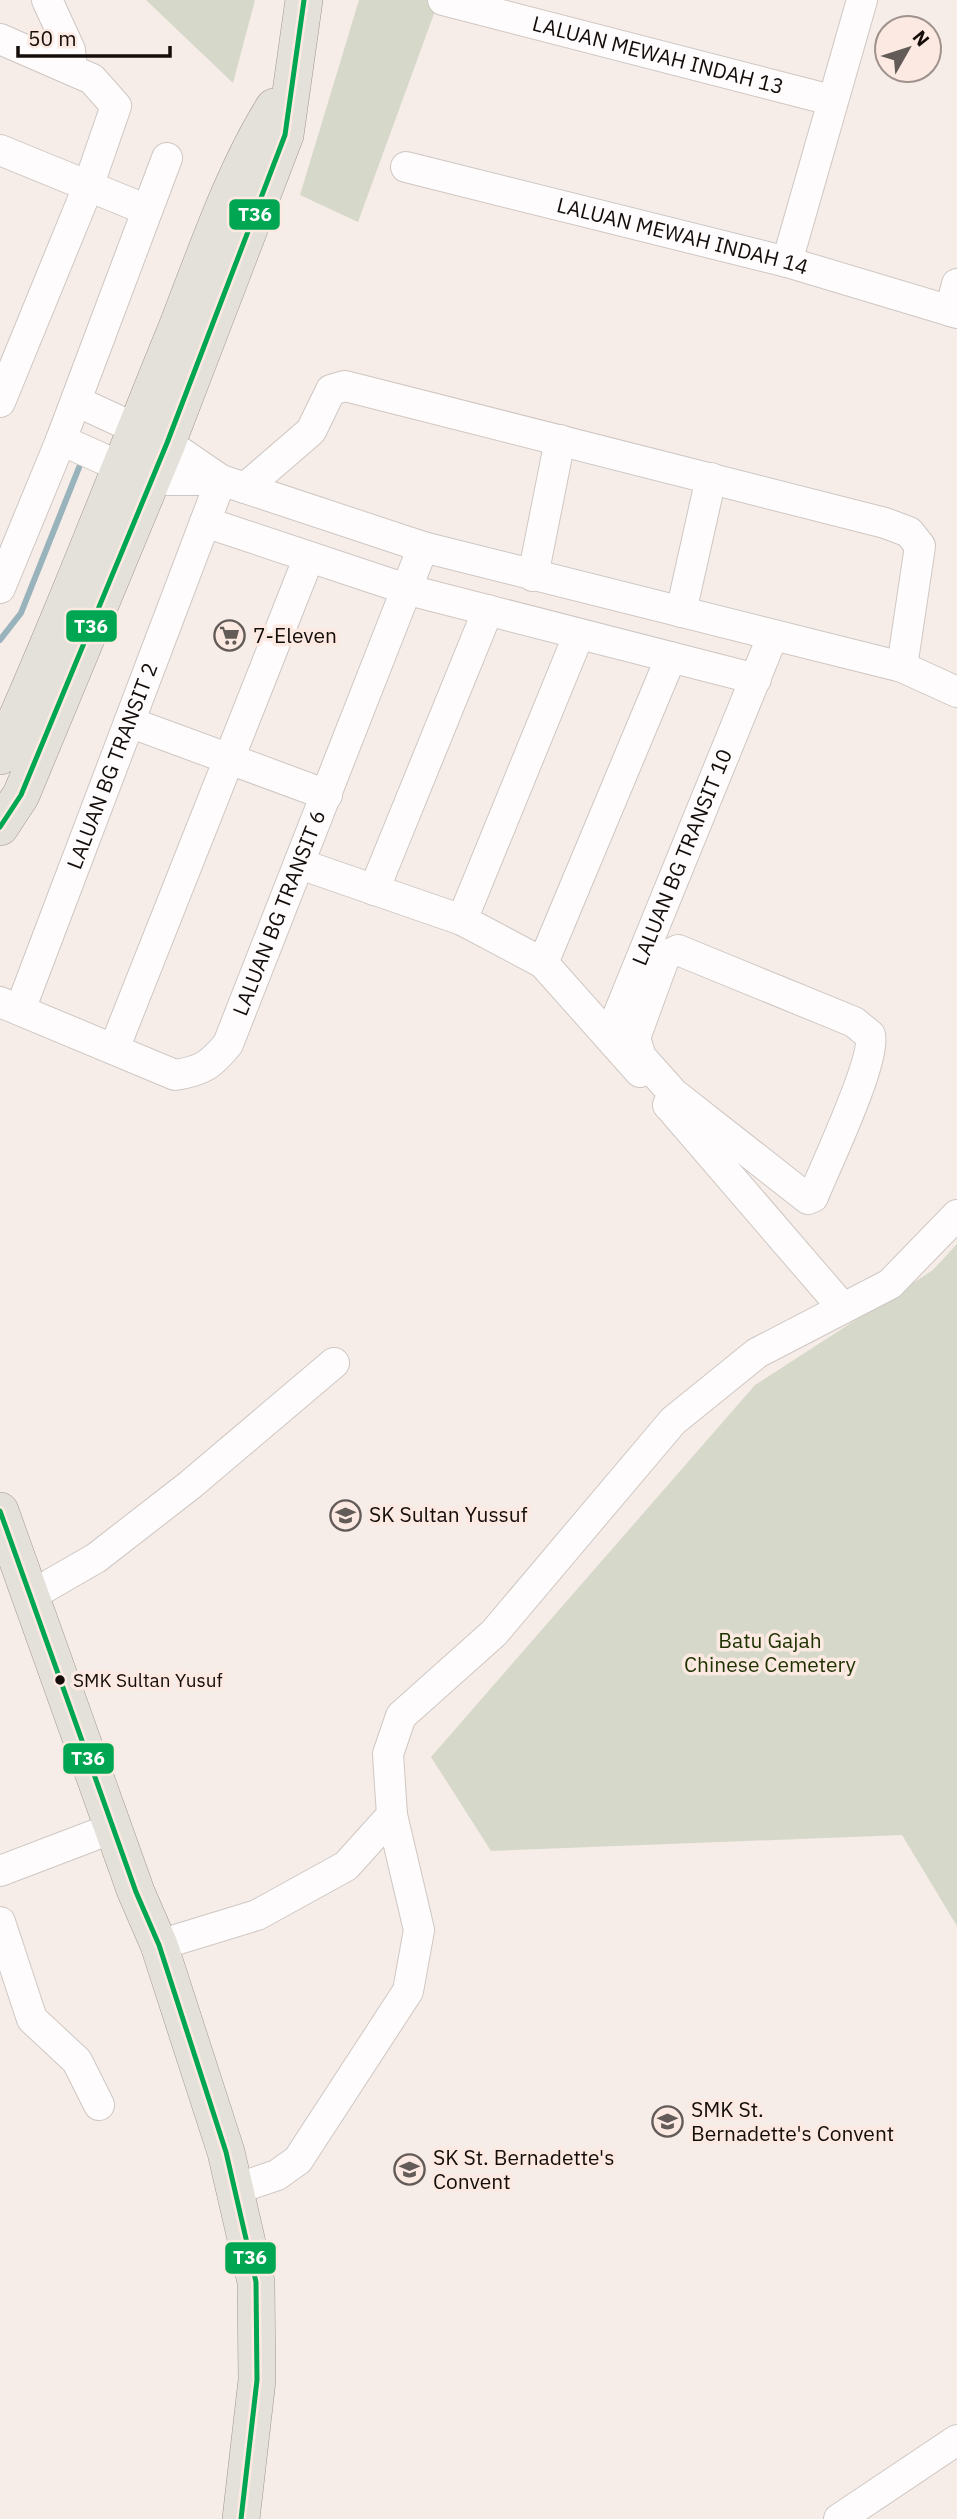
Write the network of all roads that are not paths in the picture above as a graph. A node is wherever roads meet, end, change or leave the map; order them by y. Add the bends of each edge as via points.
1 (47, 0) edge
2 (304, 0) edge
3 (443, 0) edge
4 (862, 0) edge
5 (0, 39) edge
6 (72, 70) junction
7 (831, 100) junction
8 (0, 150) edge
9 (167, 158) dead end
10 (407, 167) dead end
11 (88, 187) junction
12 (148, 210) junction
13 (787, 262) junction
14 (955, 303) edge
15 (75, 401) junction
16 (0, 402) edge
17 (151, 435) junction
18 (61, 440) junction
19 (560, 440) junction
20 (134, 473) junction
21 (710, 478) junction
22 (233, 484) junction
23 (205, 522) junction
24 (424, 547) junction
25 (309, 557) junction
26 (533, 576) junction
27 (0, 588) edge
28 (409, 590) junction
29 (488, 610) junction
30 (681, 612) junction
31 (579, 634) junction
32 (774, 635) junction
33 (671, 657) junction
34 (902, 667) junction
35 (756, 679) junction
36 (957, 692) edge
37 (129, 722) junction
38 (0, 756) edge
39 (231, 760) junction
40 (327, 795) junction
41 (0, 827) edge
42 (300, 864) junction
43 (374, 890) junction
44 (462, 920) junction
45 (543, 963) junction
46 (10, 1006) edge
47 (610, 1035) junction
48 (114, 1049) junction
49 (670, 1099) junction
50 (957, 1215) edge
51 (843, 1308) junction
52 (334, 1363) dead end
53 (0, 1511) edge
54 (30, 1596) junction
55 (392, 1815) junction
56 (113, 1828) junction
57 (0, 1871) edge
58 (0, 1922) edge
59 (159, 1945) junction
60 (99, 2105) dead end
61 (236, 2189) junction
62 (957, 2440) edge
63 (241, 2519) edge
64 (839, 2519) edge

1 - 6 street via 70,50
2 - 17 main road via 285,135
3 - 7 street, LALUAN MEWAH INDAH 13
4 - 7 street
5 - 6 street
6 - 11 street via 92,79 116,106
7 - 13 street
8 - 11 street
9 - 12 street
10 - 13 street, LALUAN MEWAH INDAH 14
11 - 12 street
11 - 16 street
12 - 15 street
13 - 14 street, LALUAN MEWAH INDAH 14
15 - 17 street
15 - 18 street
17 - 20 main road
17 - 22 street
18 - 20 street
18 - 27 street
19 - 21 street
19 - 22 street via 345,386 331,390 311,431
19 - 26 street
20 - 22 street
20 - 38 main road
20 - 41 main road via 21,795
21 - 30 street
21 - 34 street via 909,531 920,546
22 - 23 street, LALUAN BG TRANSIT 2
22 - 24 street
23 - 25 street
23 - 37 street, LALUAN BG TRANSIT 2
24 - 26 street
24 - 28 street, LALUAN BG TRANSIT 6
25 - 28 street
25 - 39 street
26 - 30 street
28 - 29 street
28 - 40 street, LALUAN BG TRANSIT 6
29 - 31 street
29 - 43 street
30 - 32 street
31 - 33 street
31 - 44 street
32 - 34 street
32 - 35 street, LALUAN BG TRANSIT 10
33 - 35 street
33 - 45 street
34 - 36 street
35 - 47 street, LALUAN BG TRANSIT 10
37 - 39 street
37 - 46 street, LALUAN BG TRANSIT 2
39 - 40 street
39 - 48 street
40 - 42 street, LALUAN BG TRANSIT 6
42 - 43 street
42 - 48 street, LALUAN BG TRANSIT 6 via 228,1045 217,1058 198,1072 175,1075
43 - 44 street
44 - 45 street
45 - 47 street
46 - 48 street, LALUAN BG TRANSIT 6
47 - 49 street
49 - 49 street via 641,1057 635,1038 665,956 672,951 854,1022 870,1035 869,1056 813,1197 808,1199
49 - 51 street
50 - 51 street via 890,1284
51 - 55 street via 757,1353 673,1420 494,1633 401,1716 388,1754
52 - 54 street via 96,1558
53 - 54 main road
54 - 56 main road
55 - 59 street via 346,1866 257,1915
55 - 61 street via 419,1930 408,1991 298,2160 277,2175
56 - 57 street
56 - 59 main road
58 - 60 street via 32,2019 77,2062
59 - 61 main road
61 - 63 main road via 256,2282 257,2380
62 - 64 street

